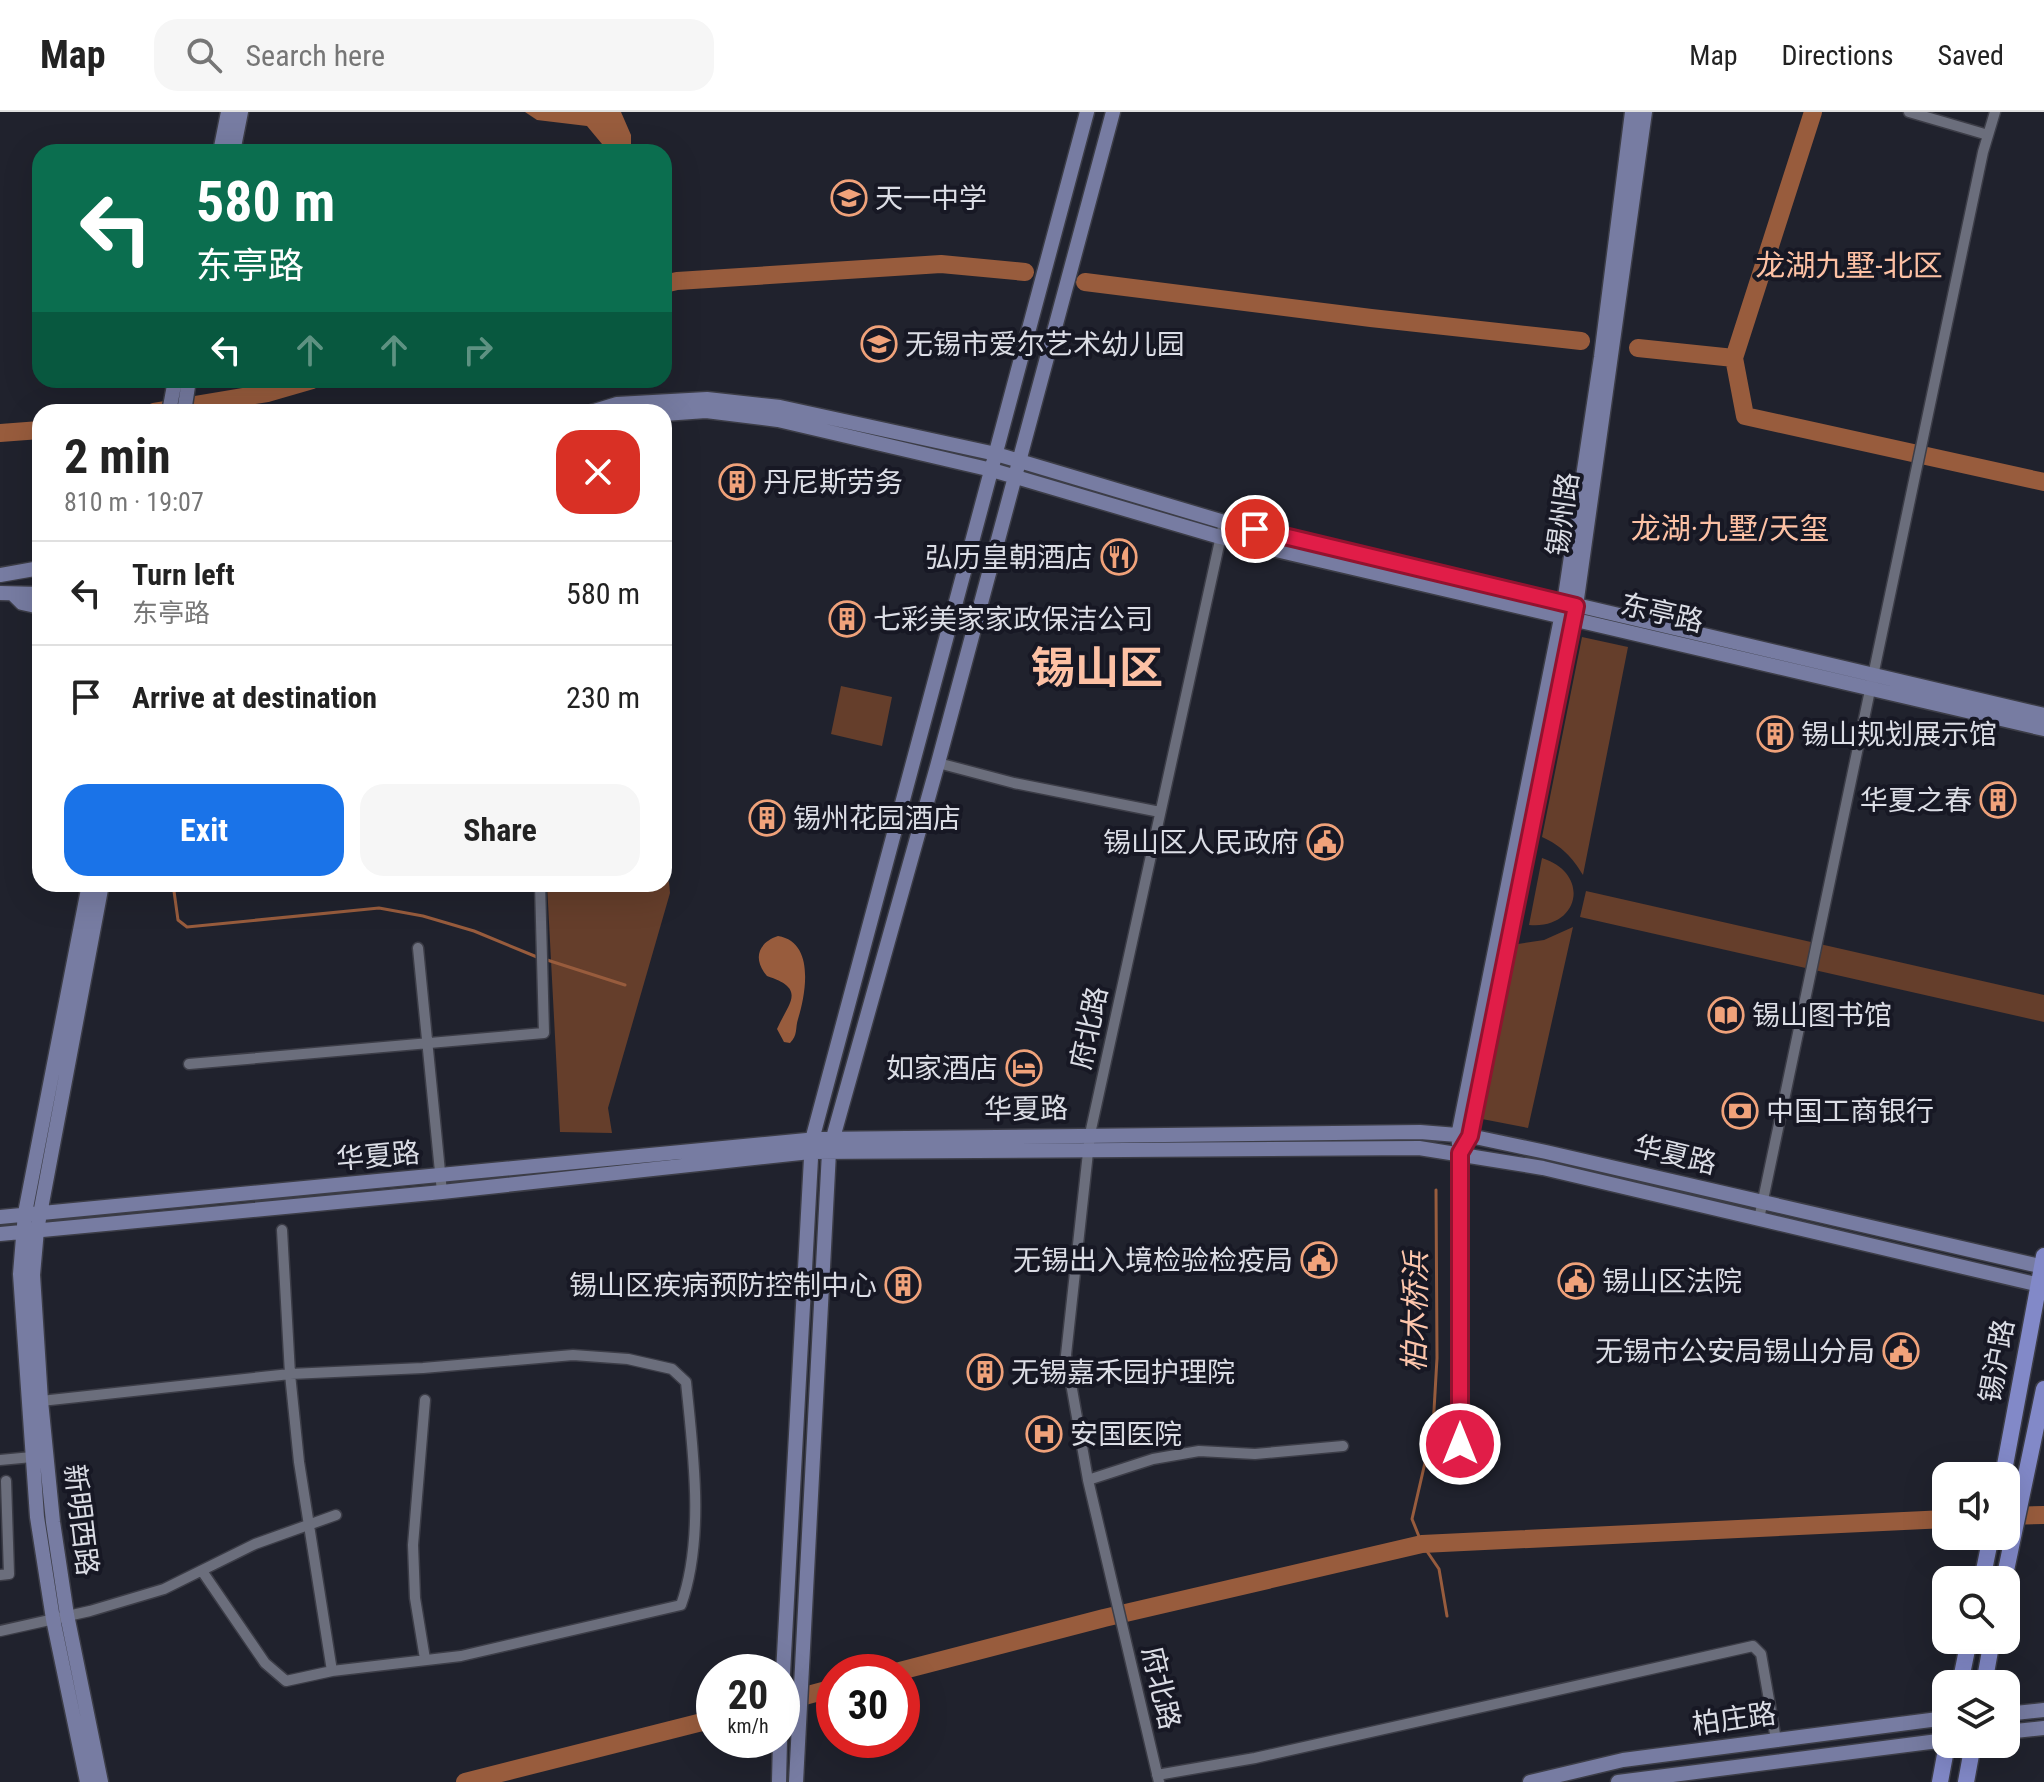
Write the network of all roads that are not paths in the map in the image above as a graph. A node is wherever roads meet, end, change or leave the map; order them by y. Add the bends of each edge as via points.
1 (228, 112) edge
2 (241, 112) edge
3 (1087, 112) edge
4 (1113, 112) edge
5 (1632, 112) edge
6 (1645, 112) edge
7 (1909, 112) edge
8 (1995, 112) edge
9 (1988, 135) junction
10 (222, 144) edge
11 (235, 144) edge
12 (617, 404) edge
13 (672, 413) edge
14 (996, 454) junction
15 (1018, 461) junction
16 (992, 470) junction
17 (1014, 477) junction
18 (1222, 530) junction
19 (32, 569) edge
20 (0, 575) edge
21 (32, 577) edge
22 (6, 593) edge
23 (32, 594) edge
24 (32, 605) edge
25 (1569, 611) junction
26 (1871, 682) junction
27 (2044, 715) edge
28 (2044, 729) edge
29 (938, 763) junction
30 (1160, 812) junction
31 (87, 892) edge
32 (101, 892) edge
33 (540, 892) edge
34 (418, 948) dead end
35 (428, 1043) junction
36 (189, 1064) dead end
37 (1090, 1134) junction
38 (1464, 1136) junction
39 (831, 1145) junction
40 (811, 1146) junction
41 (1087, 1150) junction
42 (1460, 1153) junction
43 (441, 1176) junction
44 (442, 1192) junction
45 (1762, 1202) junction
46 (41, 1212) junction
47 (25, 1213) junction
48 (0, 1217) edge
49 (1759, 1219) junction
50 (282, 1230) dead end
51 (30, 1231) junction
52 (0, 1234) edge
53 (2043, 1264) edge
54 (2041, 1286) edge
55 (290, 1374) junction
56 (2044, 1389) edge
57 (425, 1400) dead end
58 (41, 1401) junction
59 (1343, 1446) dead end
60 (32, 1457) junction
61 (0, 1460) edge
62 (2006, 1462) edge
63 (1460, 1476) dead end
64 (1088, 1480) junction
65 (6, 1481) dead end
66 (336, 1515) dead end
67 (309, 1524) junction
68 (2006, 1566) edge
69 (202, 1571) junction
70 (0, 1575) edge
71 (60, 1617) junction
72 (0, 1631) edge
73 (784, 1654) edge
74 (425, 1659) junction
75 (332, 1671) junction
76 (2044, 1710) edge
77 (2020, 1713) edge
78 (1932, 1720) edge
79 (2044, 1728) edge
80 (2020, 1731) edge
81 (1776, 1740) junction
82 (1932, 1744) edge
83 (780, 1758) edge
84 (1944, 1758) edge
85 (1970, 1758) edge
86 (1158, 1778) edge
87 (87, 1782) edge
88 (101, 1782) edge
89 (779, 1782) edge
90 (796, 1782) edge
91 (1530, 1782) edge
92 (1618, 1782) edge
93 (1940, 1782) edge
94 (1966, 1782) edge

1 - 10 street
2 - 11 street
3 - 14 street
4 - 15 street
5 - 25 street, 锡州路
6 - 25 street, 锡州路
7 - 9 street
8 - 9 street
9 - 26 street
12 - 14 street, 东亭路 via 707,399 780,407
13 - 16 street, 东亭路 via 706,411 778,420
14 - 15 street, 东亭路
14 - 16 street
15 - 17 street
15 - 18 street, 东亭路
16 - 17 street, 东亭路
16 - 40 street
17 - 18 street, 东亭路
17 - 29 street
18 - 25 street, 东亭路
18 - 30 street, 府北路
19 - 20 street
20 - 21 street
22 - 23 street
22 - 24 street
25 - 26 street, 东亭路
25 - 38 street, 锡州路
26 - 27 street, 东亭路
26 - 28 street, 东亭路
26 - 45 street
29 - 30 street
29 - 39 street
30 - 37 street, 府北路
31 - 47 street, 新明西路
32 - 46 street, 新明西路
33 - 35 street via 544,1033
34 - 35 street
35 - 36 street
35 - 43 street
37 - 38 street, 华夏路
37 - 39 street, 华夏路
37 - 41 street, 府北路
38 - 42 street, 锡州路
38 - 45 street, 华夏路
39 - 40 street, 华夏路
39 - 41 street, 华夏路
39 - 90 street
40 - 43 street, 华夏路
40 - 44 street, 华夏路
40 - 73 street
41 - 42 street, 华夏路 via 1419,1148
41 - 64 street, 府北路 via 1066,1355
42 - 49 street, 华夏路
42 - 63 street, 锡州路
43 - 44 street
43 - 46 street, 华夏路
44 - 51 street, 华夏路
45 - 49 street
45 - 53 street, 华夏路
46 - 47 street, 华夏路
46 - 51 street, 新明西路
47 - 48 street, 华夏路
47 - 51 street, 新明西路
49 - 54 street, 华夏路
50 - 55 street
51 - 52 street, 华夏路
51 - 58 street, 新明西路
51 - 60 street, 新明西路 via 20,1274
53 - 54 main road, 锡沪路
54 - 62 main road, 锡沪路
55 - 58 street
55 - 67 street
55 - 74 street via 573,1355 672,1369 686,1382 695,1489 681,1605 461,1656
56 - 68 main road
57 - 74 street via 413,1545
58 - 71 street, 新明西路
59 - 64 street via 1255,1454 1199,1451
60 - 61 street
60 - 71 street, 新明西路 via 37,1517
64 - 86 street, 府北路
65 - 70 street via 9,1574
66 - 67 street
67 - 69 street
67 - 75 street
69 - 71 street via 164,1589
69 - 75 street via 265,1663 286,1681
71 - 72 street
71 - 87 street, 新明西路
71 - 88 street, 新明西路
74 - 75 street
76 - 77 street
78 - 81 street, 柏庄路
79 - 80 street
81 - 86 street via 1761,1654 1753,1646
81 - 91 street, 柏庄路 via 1623,1760
82 - 92 street, 柏庄路
83 - 89 street
84 - 93 main road
85 - 94 main road

